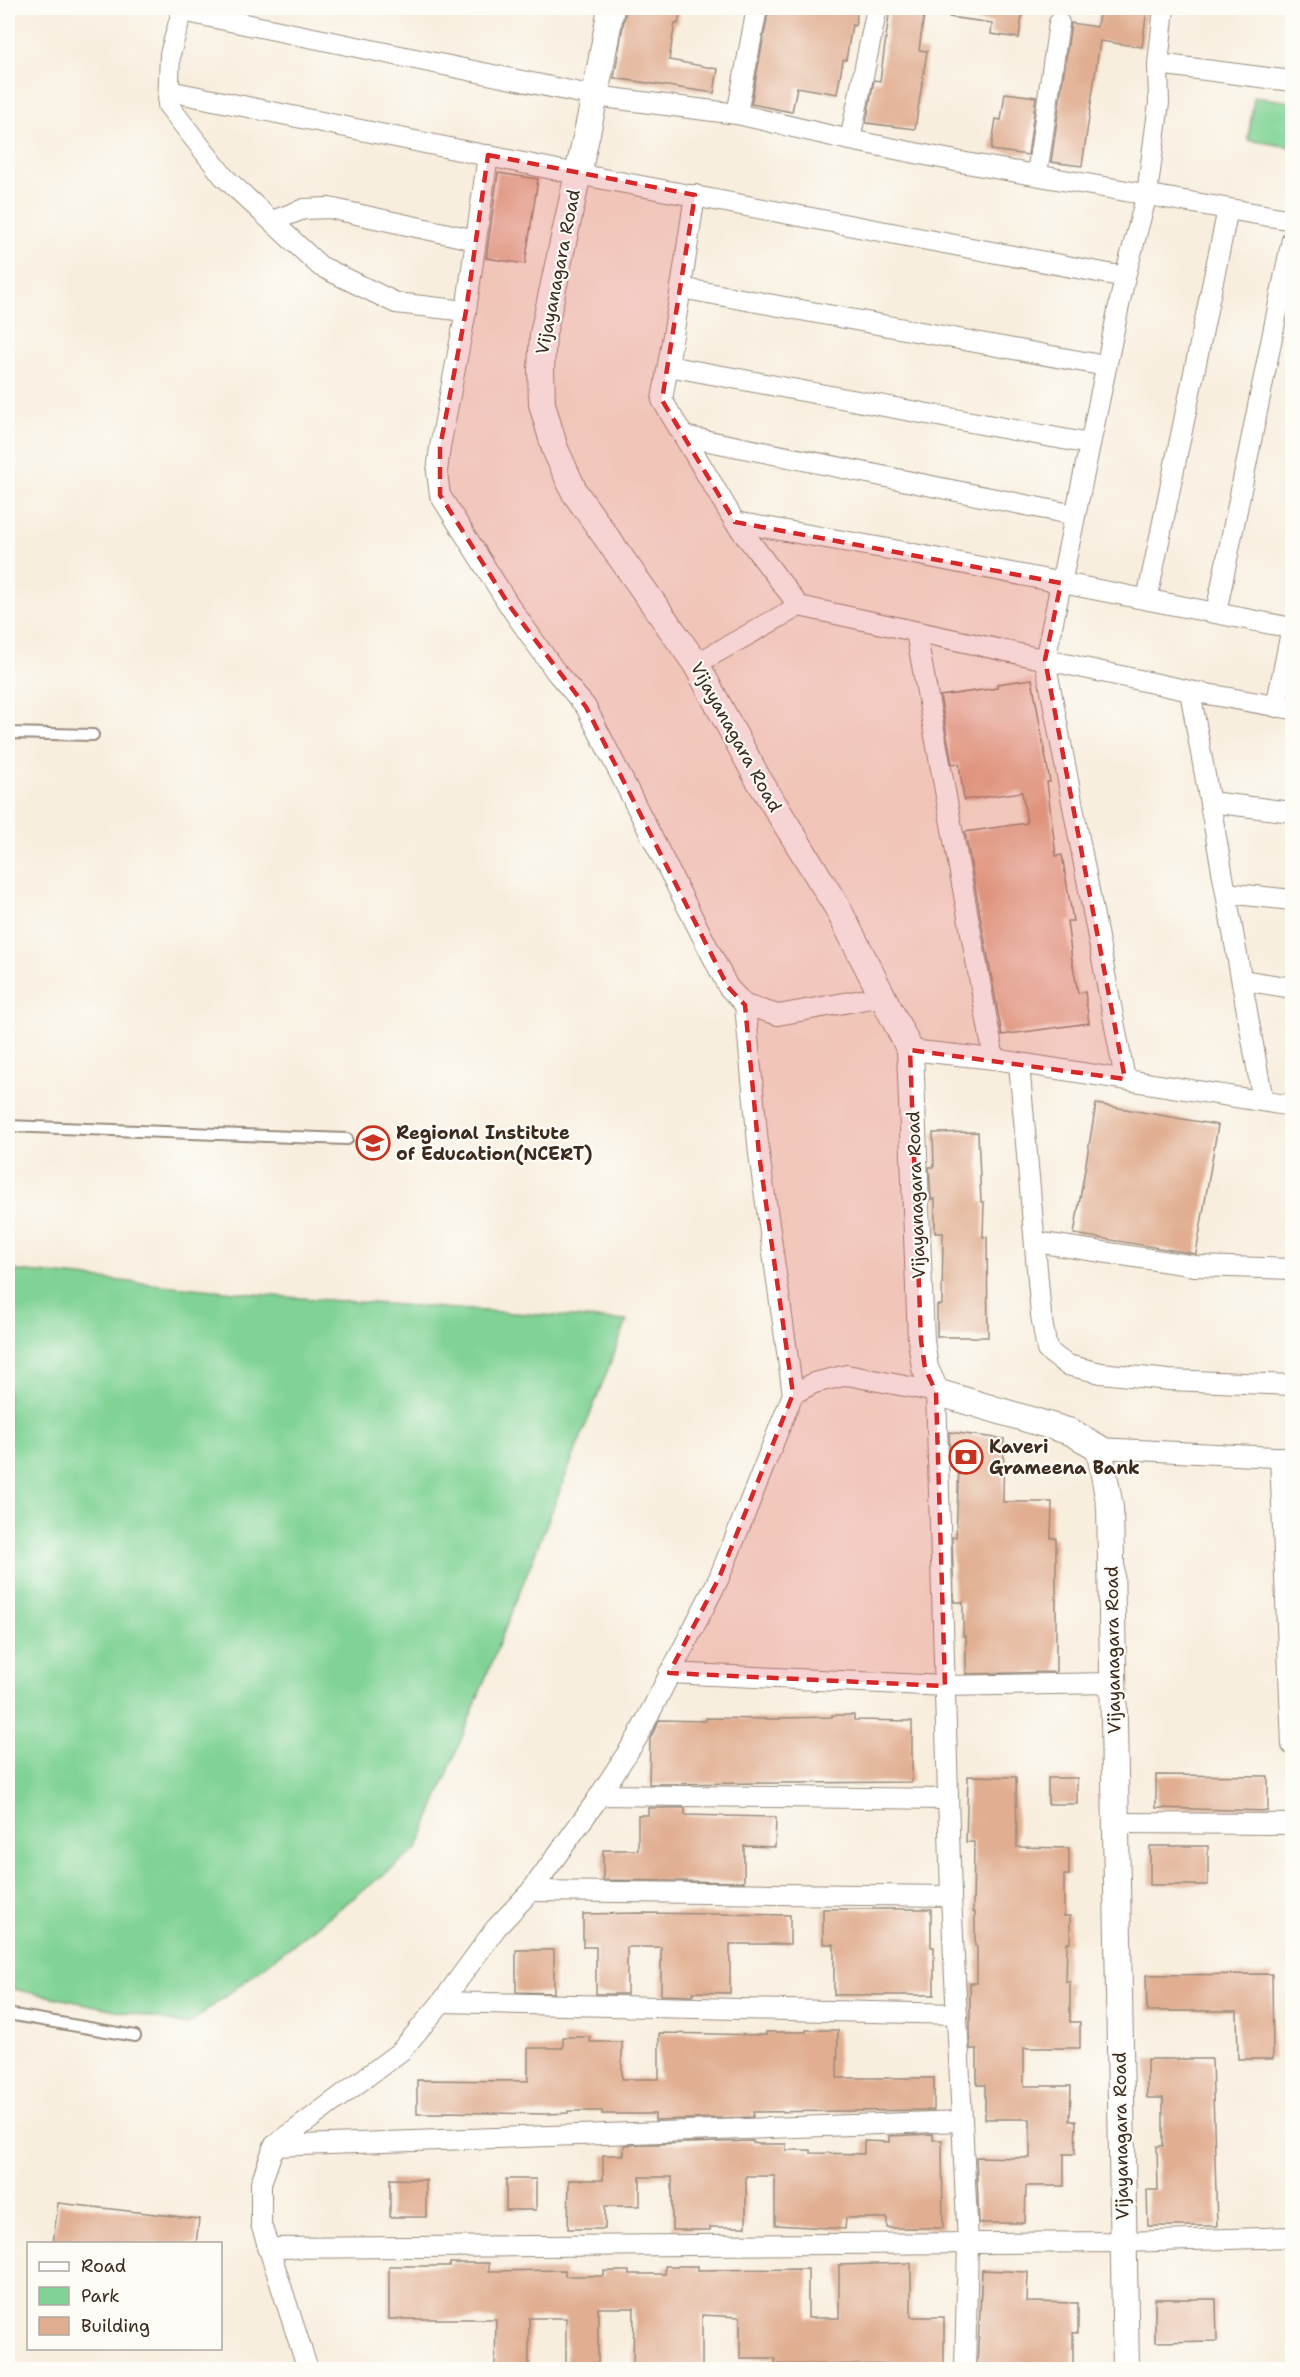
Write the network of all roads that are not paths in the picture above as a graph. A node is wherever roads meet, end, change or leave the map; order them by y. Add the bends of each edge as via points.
1 (611, 8) edge
2 (757, 8) edge
3 (877, 8) edge
4 (1164, 8) edge
5 (183, 9) edge
6 (1059, 23) dead end
7 (1158, 64) junction
8 (1293, 81) edge
9 (169, 91) junction
10 (595, 96) junction
11 (738, 114) junction
12 (850, 140) junction
13 (488, 155) junction
14 (577, 174) junction
15 (1037, 174) junction
16 (1147, 194) junction
17 (695, 195) junction
18 (1228, 209) junction
19 (1293, 220) edge
20 (272, 221) junction
21 (1293, 239) edge
22 (476, 240) junction
23 (1125, 277) junction
24 (681, 288) junction
25 (466, 311) junction
26 (668, 366) junction
27 (1106, 366) junction
28 (684, 436) junction
29 (1090, 444) junction
30 (1076, 514) junction
31 (735, 522) junction
32 (1061, 583) junction
33 (1147, 599) junction
34 (799, 606) junction
35 (1216, 613) junction
36 (1292, 627) edge
37 (916, 632) junction
38 (1045, 660) junction
39 (696, 664) junction
40 (1190, 691) junction
41 (1284, 708) edge
42 (8, 733) edge
43 (93, 735) dead end
44 (1210, 802) junction
45 (1293, 812) edge
46 (1226, 893) junction
47 (1293, 900) edge
48 (1242, 981) junction
49 (1293, 988) edge
50 (883, 996) junction
51 (745, 1005) junction
52 (910, 1050) junction
53 (994, 1059) junction
54 (1019, 1063) junction
55 (1125, 1080) junction
56 (1263, 1101) junction
57 (1293, 1106) edge
58 (8, 1126) edge
59 (347, 1139) dead end
60 (1036, 1242) junction
61 (1293, 1269) edge
62 (1293, 1385) edge
63 (936, 1392) junction
64 (793, 1394) junction
65 (1099, 1448) junction
66 (1286, 1457) edge
67 (669, 1673) junction
68 (1113, 1683) junction
69 (945, 1686) junction
70 (1293, 1745) edge
71 (600, 1796) junction
72 (948, 1799) junction
73 (1116, 1823) junction
74 (1293, 1824) edge
75 (531, 1891) junction
76 (951, 1896) junction
77 (442, 2002) junction
78 (8, 2014) edge
79 (957, 2014) junction
80 (135, 2036) dead end
81 (962, 2121) junction
82 (274, 2146) junction
83 (1293, 2237) edge
84 (968, 2242) junction
85 (1123, 2242) junction
86 (267, 2248) junction
87 (308, 2370) edge
88 (965, 2370) edge
89 (1126, 2370) edge

1 - 10 street, Vijayanagara Road
2 - 11 street
3 - 12 street
4 - 7 street
5 - 9 street via 170,54
5 - 10 street
6 - 15 street
7 - 8 street
7 - 16 street via 1159,103
9 - 13 street
9 - 20 street via 168,105 224,177
10 - 11 street
10 - 14 street, Vijayanagara Road
11 - 12 street
12 - 15 street
13 - 14 street
13 - 22 street
14 - 17 street
14 - 39 street, Vijayanagara Road via 543,334 542,404 555,449 575,493
15 - 16 street
16 - 18 street
16 - 23 street
17 - 23 street
17 - 24 street
18 - 19 street
18 - 33 street
20 - 22 street via 304,209 329,208
20 - 25 street via 320,266 396,303
21 - 35 street
22 - 25 street
23 - 27 street
24 - 26 street
24 - 27 street
25 - 51 street via 440,447 440,495 511,608 586,707 728,987
26 - 28 street via 662,400
26 - 29 street
27 - 29 street
28 - 30 street
28 - 31 street
29 - 30 street
30 - 32 street
31 - 32 street
31 - 34 street
32 - 33 street
32 - 38 street
33 - 35 street
34 - 37 street
34 - 39 street
35 - 36 street
36 - 41 street
37 - 38 street
37 - 53 street
38 - 40 street
38 - 55 street
39 - 50 street, Vijayanagara Road via 757,777 837,907
40 - 41 street
40 - 44 street
42 - 43 lane
44 - 45 street
44 - 46 street
46 - 47 street
46 - 48 street
48 - 49 street
48 - 56 street
50 - 51 street via 778,1015
50 - 52 street, Vijayanagara Road
51 - 64 street via 759,1154
52 - 53 street
52 - 63 street, Vijayanagara Road via 921,1340 925,1368
53 - 54 street
54 - 55 street
54 - 60 street
55 - 56 street
56 - 57 street
58 - 59 lane
60 - 61 street via 1195,1266
60 - 62 street via 1047,1350 1067,1365 1169,1380
63 - 64 street via 847,1375 814,1383
63 - 65 street via 1071,1432
63 - 69 street
64 - 67 street via 719,1578
65 - 66 street
65 - 68 street, Vijayanagara Road via 1110,1507
66 - 70 street
67 - 69 street
67 - 71 street via 637,1738
68 - 69 street
68 - 73 street, Vijayanagara Road
69 - 72 street
71 - 72 street
71 - 75 street
72 - 76 street
73 - 74 street
73 - 85 street, Vijayanagara Road
75 - 76 street
75 - 77 street via 496,1928
76 - 79 street
77 - 79 street
77 - 82 street via 401,2051
78 - 80 lane
79 - 81 street
81 - 82 street
81 - 84 street
82 - 86 street via 261,2183 261,2224
83 - 85 street
84 - 85 street
84 - 86 street
84 - 88 street
85 - 89 street, Vijayanagara Road
86 - 87 street

